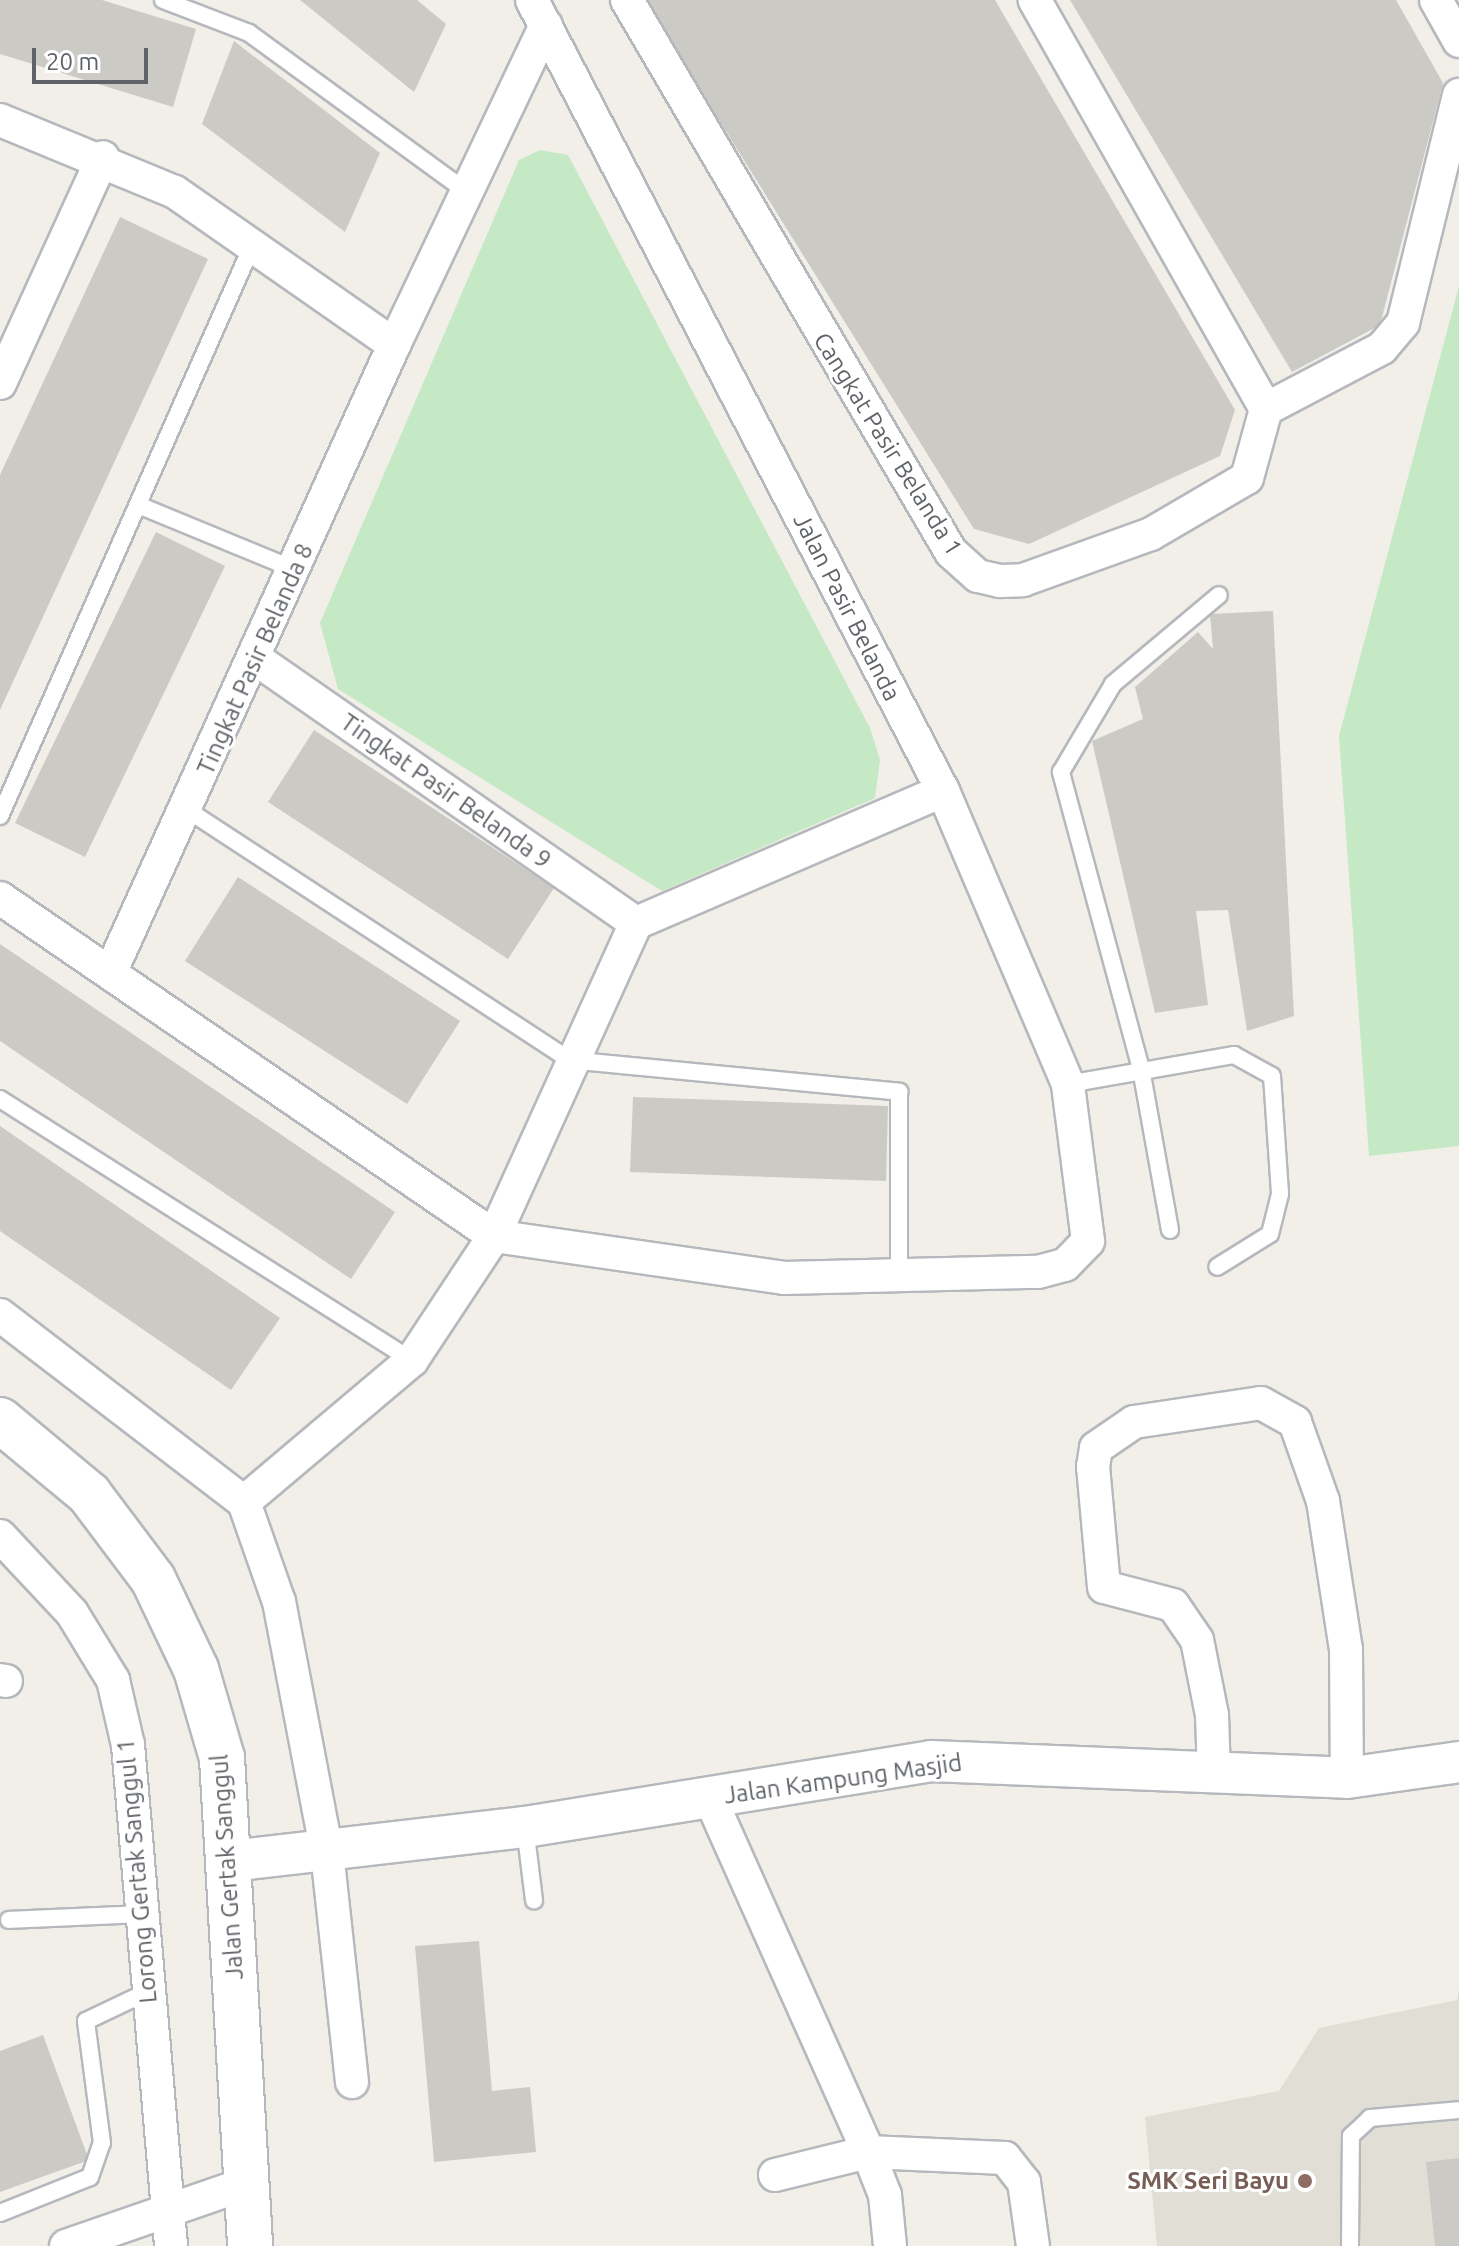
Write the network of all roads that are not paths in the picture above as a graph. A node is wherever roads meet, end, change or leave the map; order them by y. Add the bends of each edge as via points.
1 (163, 0) edge
2 (627, 0) edge
3 (1035, 0) edge
4 (1436, 0) edge
5 (539, 13) edge
6 (1459, 41) edge
7 (1459, 95) edge
8 (0, 120) edge
9 (103, 157) junction
10 (467, 192) junction
11 (252, 246) junction
12 (394, 345) junction
13 (0, 383) edge
14 (1266, 409) junction
15 (138, 505) junction
16 (296, 570) junction
17 (1219, 595) dead end
18 (256, 659) junction
19 (943, 791) junction
20 (186, 809) junction
21 (0, 816) edge
22 (0, 898) edge
23 (636, 923) junction
24 (111, 971) junction
25 (569, 1060) junction
26 (1141, 1069) junction
27 (1068, 1084) junction
28 (0, 1099) edge
29 (1170, 1230) dead end
30 (494, 1236) junction
31 (1217, 1267) dead end
32 (899, 1271) junction
33 (0, 1315) edge
34 (412, 1360) junction
35 (0, 1420) edge
36 (244, 1502) junction
37 (0, 1536) edge
38 (1459, 1762) edge
39 (1214, 1775) junction
40 (1347, 1778) junction
41 (710, 1798) junction
42 (525, 1827) junction
43 (327, 1853) junction
44 (230, 1861) junction
45 (534, 1900) dead end
46 (141, 1914) junction
47 (9, 1920) dead end
48 (147, 1992) junction
49 (352, 2082) dead end
50 (1459, 2110) edge
51 (868, 2152) junction
52 (775, 2175) dead end
53 (245, 2184) junction
54 (169, 2209) junction
55 (0, 2213) edge
56 (1346, 2245) edge
57 (66, 2246) edge
58 (171, 2246) edge
59 (250, 2246) edge
60 (890, 2246) edge
61 (1033, 2246) edge

1 - 10 lane via 249,33
2 - 14 street, Cangkat Pasir Belanda 1 via 951,552 978,576 1023,580 1151,534 1247,478
3 - 14 street
4 - 6 street
5 - 10 street, Tingkat Pasir Belanda 8
5 - 19 street, Jalan Pasir Belanda
7 - 14 street via 1403,323 1382,348
8 - 9 street
9 - 11 street via 175,192
9 - 13 street
10 - 12 street, Tingkat Pasir Belanda 8
11 - 12 street
11 - 15 lane
12 - 16 street, Tingkat Pasir Belanda 8
15 - 16 lane
15 - 21 lane
16 - 18 street, Tingkat Pasir Belanda 8
17 - 26 lane via 1113,684 1061,772
18 - 20 street, Tingkat Pasir Belanda 8
18 - 23 street, Tingkat Pasir Belanda 9
19 - 23 street
19 - 27 street, Jalan Pasir Belanda
20 - 24 street, Tingkat Pasir Belanda 8
20 - 25 lane
22 - 24 street
23 - 25 street
24 - 30 street
25 - 30 street
25 - 32 lane via 899,1092
26 - 27 lane
26 - 29 lane
26 - 31 lane via 1234,1055 1272,1076 1280,1194 1270,1234
27 - 32 street, Jalan Pasir Belanda via 1088,1241 1065,1265 1038,1272
28 - 34 lane
30 - 32 street via 784,1278
30 - 34 street
33 - 36 street
34 - 36 street
35 - 44 main road, Jalan Gertak Sanggul via 89,1494 153,1579 196,1669 222,1758
36 - 43 street via 279,1602
37 - 46 street, Lorong Gertak Sanggul 1 via 72,1613 113,1680 128,1745
38 - 40 street, Jalan Kampung Masjid
39 - 40 street, Jalan Kampung Masjid
39 - 40 street via 1212,1715 1197,1640 1173,1605 1104,1587 1093,1467 1096,1448 1134,1422 1261,1403 1295,1422 1323,1501 1346,1649
39 - 41 street, Jalan Kampung Masjid via 931,1761
41 - 42 street, Jalan Kampung Masjid
41 - 51 street
42 - 43 street, Jalan Kampung Masjid
42 - 45 lane
43 - 44 street, Jalan Kampung Masjid
43 - 49 street
44 - 53 main road, Jalan Gertak Sanggul
46 - 47 lane
46 - 48 street, Lorong Gertak Sanggul 1
48 - 54 street, Lorong Gertak Sanggul 1
48 - 55 lane via 86,2021 102,2143 90,2177
50 - 56 lane via 1370,2118 1351,2136
51 - 52 street
51 - 60 street via 885,2195
51 - 61 street via 1005,2158 1024,2182
53 - 54 street
53 - 59 main road, Jalan Gertak Sanggul
54 - 57 street
54 - 58 street, Lorong Gertak Sanggul 1

